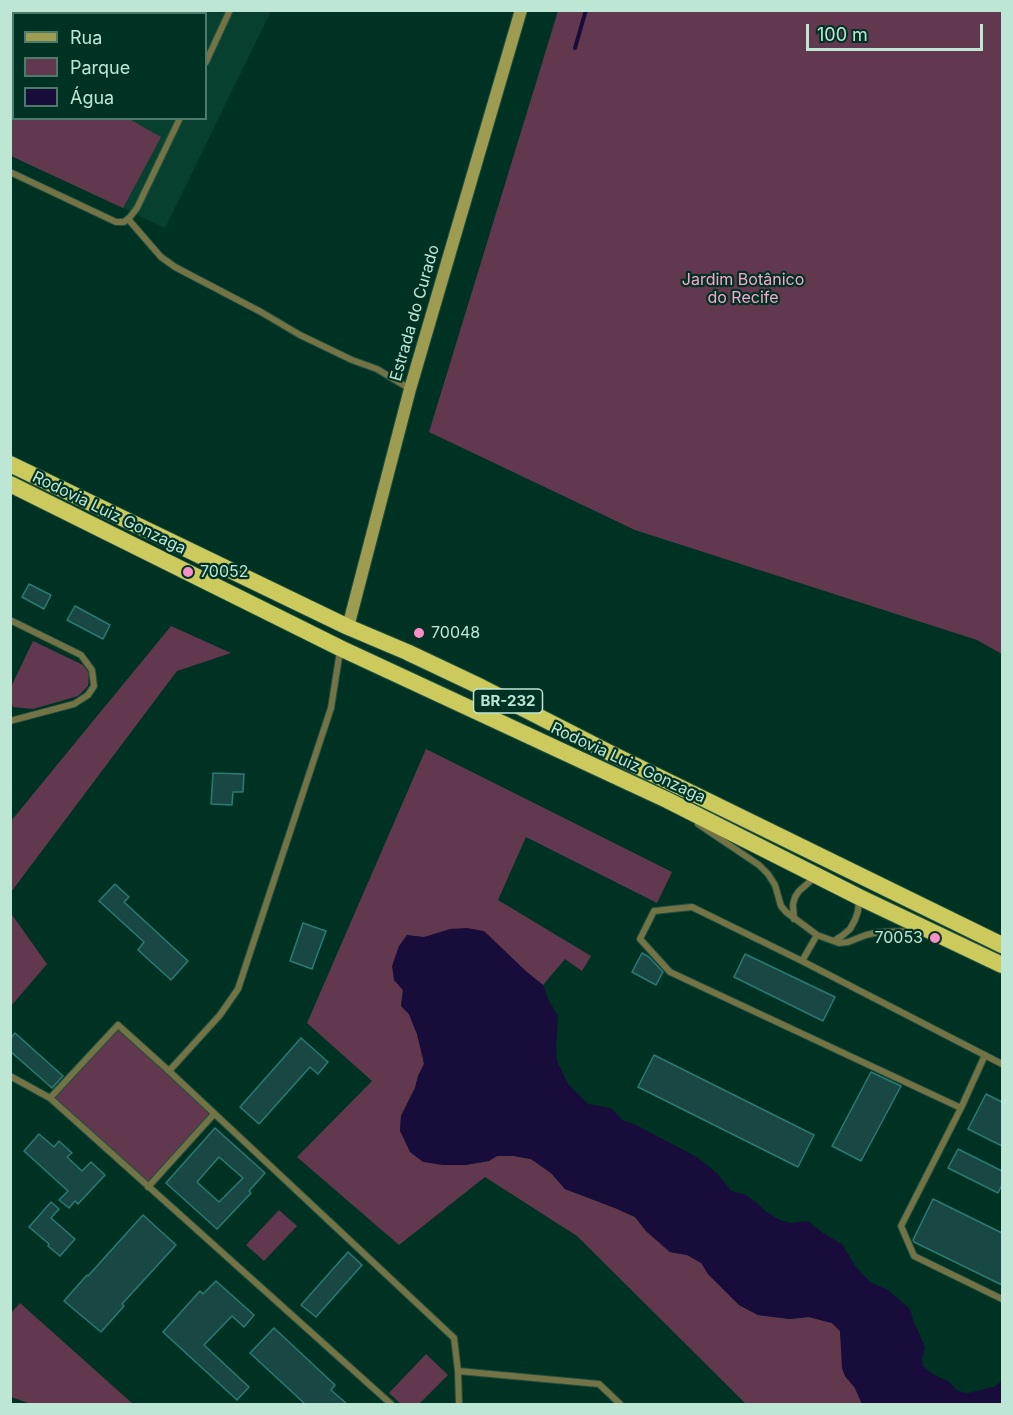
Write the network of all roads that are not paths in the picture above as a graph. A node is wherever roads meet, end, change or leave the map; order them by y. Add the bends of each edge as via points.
1 (230, 10) edge
2 (521, 10) edge
3 (207, 61) edge
4 (177, 120) edge
5 (10, 172) edge
6 (128, 219) junction
7 (410, 389) junction
8 (10, 464) edge
9 (10, 484) edge
10 (10, 620) edge
11 (348, 627) junction
12 (340, 648) junction
13 (10, 721) edge
14 (667, 800) junction
15 (816, 875) junction
16 (859, 897) junction
17 (795, 920) junction
18 (931, 931) junction
19 (817, 934) junction
20 (834, 941) junction
21 (1002, 945) edge
22 (802, 961) junction
23 (1002, 965) edge
24 (985, 1055) junction
25 (1002, 1064) edge
26 (169, 1071) junction
27 (10, 1076) edge
28 (50, 1098) junction
29 (961, 1108) junction
30 (214, 1114) junction
31 (148, 1187) junction
32 (1002, 1299) edge
33 (458, 1371) junction
34 (391, 1404) edge
35 (459, 1404) edge
36 (620, 1404) edge

1 - 3 lane
2 - 7 main road, Estrada do Curado
4 - 6 lane via 137,208
5 - 6 lane via 116,222
6 - 7 lane via 161,257 175,267
7 - 11 main road, Estrada do Curado
8 - 11 highway, Rodovia Luiz Gonzaga / BR-232
9 - 12 highway, Rodovia Luiz Gonzaga / BR-232
10 - 13 lane via 81,656 92,670 94,686 74,704
11 - 21 highway, Rodovia Luiz Gonzaga / BR-232 via 481,687
12 - 14 highway, Rodovia Luiz Gonzaga / BR-232
12 - 26 lane via 331,708 238,989
14 - 15 highway, Rodovia Luiz Gonzaga / BR-232
14 - 17 lane via 759,865 775,885 781,906
15 - 16 highway, Rodovia Luiz Gonzaga / BR-232
15 - 17 lane via 795,897
16 - 18 highway, Rodovia Luiz Gonzaga / BR-232
16 - 20 lane via 850,929
17 - 19 lane
18 - 20 lane via 879,932 848,942
18 - 23 highway, Rodovia Luiz Gonzaga / BR-232
19 - 20 lane
19 - 22 lane
22 - 24 lane
22 - 29 lane via 692,907 654,911 640,939 670,972
24 - 25 lane
24 - 29 lane
26 - 28 lane via 118,1025
26 - 30 lane
27 - 28 lane
28 - 31 lane
29 - 32 lane via 901,1226 914,1256
30 - 31 lane
30 - 33 lane via 454,1338
31 - 34 lane
33 - 35 lane
33 - 36 lane via 599,1384

